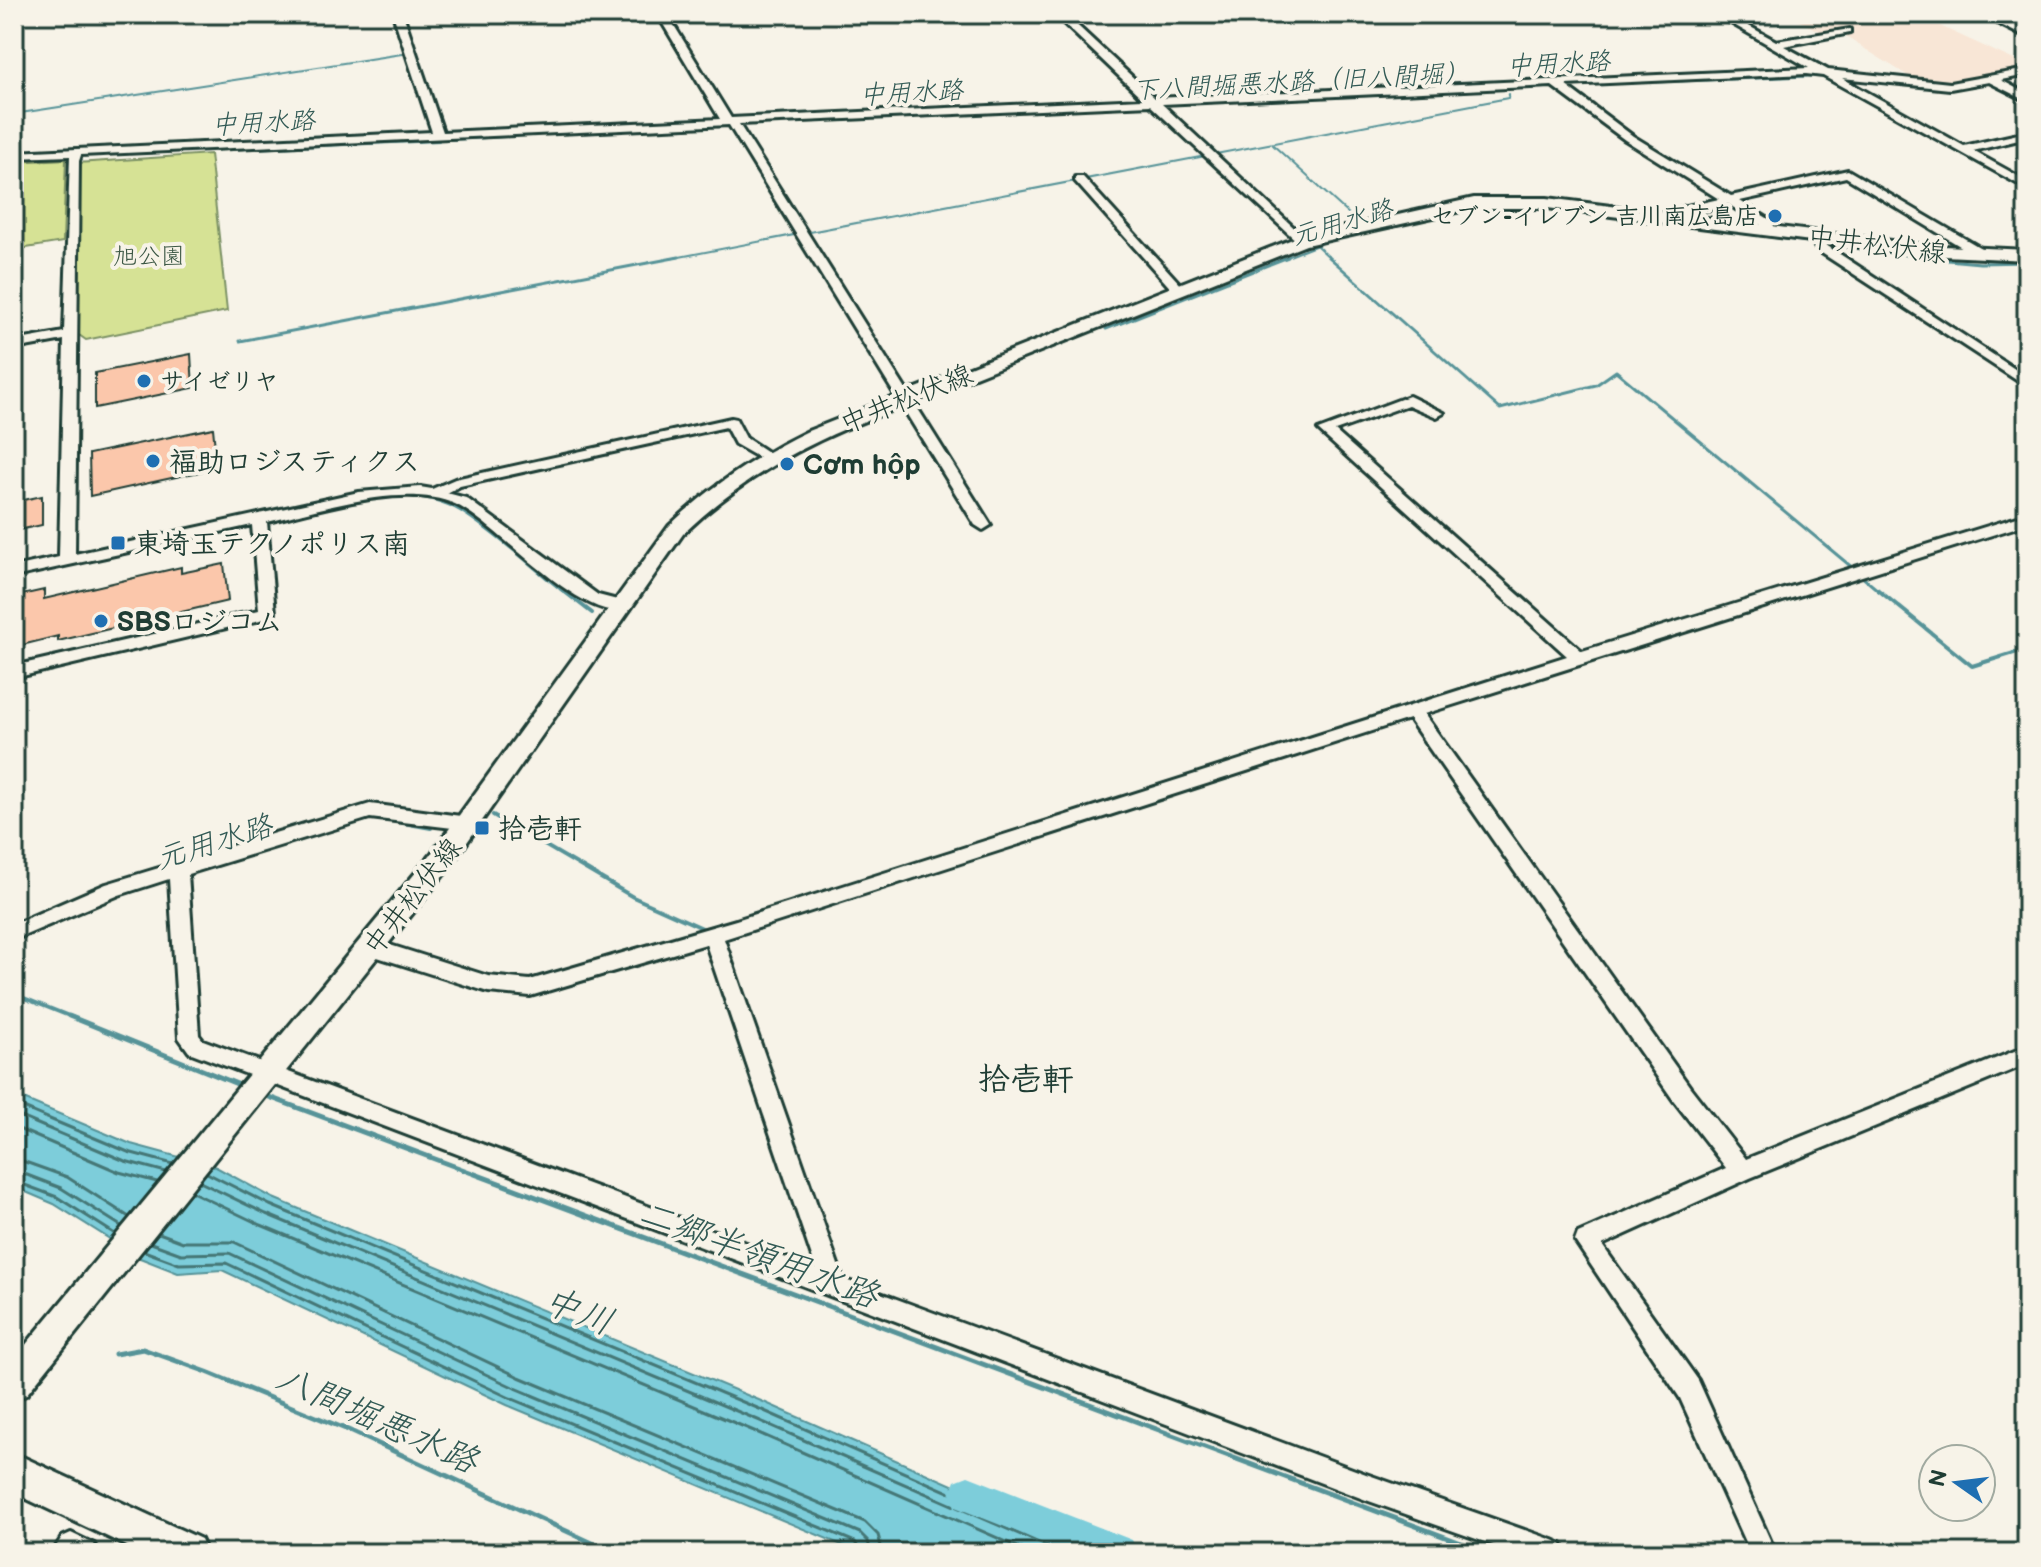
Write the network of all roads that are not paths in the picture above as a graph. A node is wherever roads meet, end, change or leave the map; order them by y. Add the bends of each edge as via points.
1 (398, 14) edge
2 (662, 14) edge
3 (1059, 14) edge
4 (1720, 14) edge
5 (1984, 14) edge
6 (1846, 31) dead end
7 (2027, 35) edge
8 (1774, 45) junction
9 (1819, 72) junction
10 (2027, 72) edge
11 (1991, 79) junction
12 (1560, 86) junction
13 (2027, 98) edge
14 (1154, 104) junction
15 (731, 121) junction
16 (439, 135) junction
17 (2027, 135) edge
18 (1962, 150) junction
19 (14, 155) edge
20 (75, 155) junction
21 (1079, 179) dead end
22 (2027, 186) edge
23 (1730, 199) junction
24 (1669, 218) junction
25 (1770, 231) junction
26 (1815, 237) junction
27 (1301, 241) junction
28 (1982, 254) junction
29 (2027, 255) edge
30 (1178, 289) junction
31 (69, 335) junction
32 (14, 345) edge
33 (2027, 383) edge
34 (905, 398) junction
35 (1437, 413) dead end
36 (768, 457) junction
37 (436, 493) junction
38 (259, 520) junction
39 (2019, 521) edge
40 (983, 525) dead end
41 (2027, 535) edge
42 (67, 561) junction
43 (14, 572) edge
44 (619, 606) junction
45 (1579, 658) junction
46 (14, 672) edge
47 (1413, 711) junction
48 (469, 823) junction
49 (178, 868) junction
50 (14, 932) edge
51 (713, 935) junction
52 (371, 947) junction
53 (2027, 1055) edge
54 (268, 1072) junction
55 (1742, 1171) junction
56 (834, 1287) junction
57 (14, 1384) edge
58 (14, 1473) edge
59 (65, 1553) edge
60 (85, 1553) edge
61 (187, 1553) edge
62 (1553, 1553) edge
63 (1763, 1553) edge

1 - 16 street
2 - 15 street
3 - 14 street
4 - 8 street
5 - 7 street
6 - 8 street
8 - 9 street
9 - 11 street via 1950,86
9 - 12 street
9 - 18 street
10 - 11 street
11 - 13 street
12 - 14 street
12 - 23 street via 1629,138
14 - 15 street
14 - 27 street
15 - 16 street
15 - 34 street
16 - 20 street
17 - 18 street
18 - 22 street
19 - 20 street
20 - 31 street
21 - 30 street
23 - 24 street
23 - 25 street via 1768,224
23 - 28 street via 1848,173
24 - 25 main road, 中井松伏線
24 - 27 main road, 中井松伏線 via 1496,201
25 - 26 main road, 中井松伏線
26 - 28 main road, 中井松伏線
26 - 33 street via 1821,247
27 - 30 main road, 中井松伏線
28 - 29 main road, 中井松伏線
30 - 34 main road, 中井松伏線
31 - 32 street
31 - 42 street
34 - 36 main road, 中井松伏線
34 - 40 street
35 - 45 street via 1409,400 1325,430
36 - 37 street via 740,441 731,422 455,483
36 - 44 main road, 中井松伏線 via 728,482 676,530
37 - 38 street via 379,493
37 - 44 street via 473,508 592,599
38 - 42 street
38 - 46 street via 267,613
39 - 41 street
39 - 45 street
42 - 43 street
44 - 48 main road, 中井松伏線
45 - 47 street
47 - 51 street via 949,866
47 - 55 street via 1682,1094
48 - 49 street via 370,811
48 - 52 main road, 中井松伏線
49 - 50 street via 113,889
49 - 54 street via 189,1038 196,1046
51 - 52 street via 530,988 488,984
51 - 56 street
52 - 54 main road, 中井松伏線
53 - 55 street
54 - 56 street
54 - 57 main road, 中井松伏線
55 - 63 street via 1586,1241 1689,1389
56 - 62 street
58 - 61 highway
59 - 60 street via 71,1546

